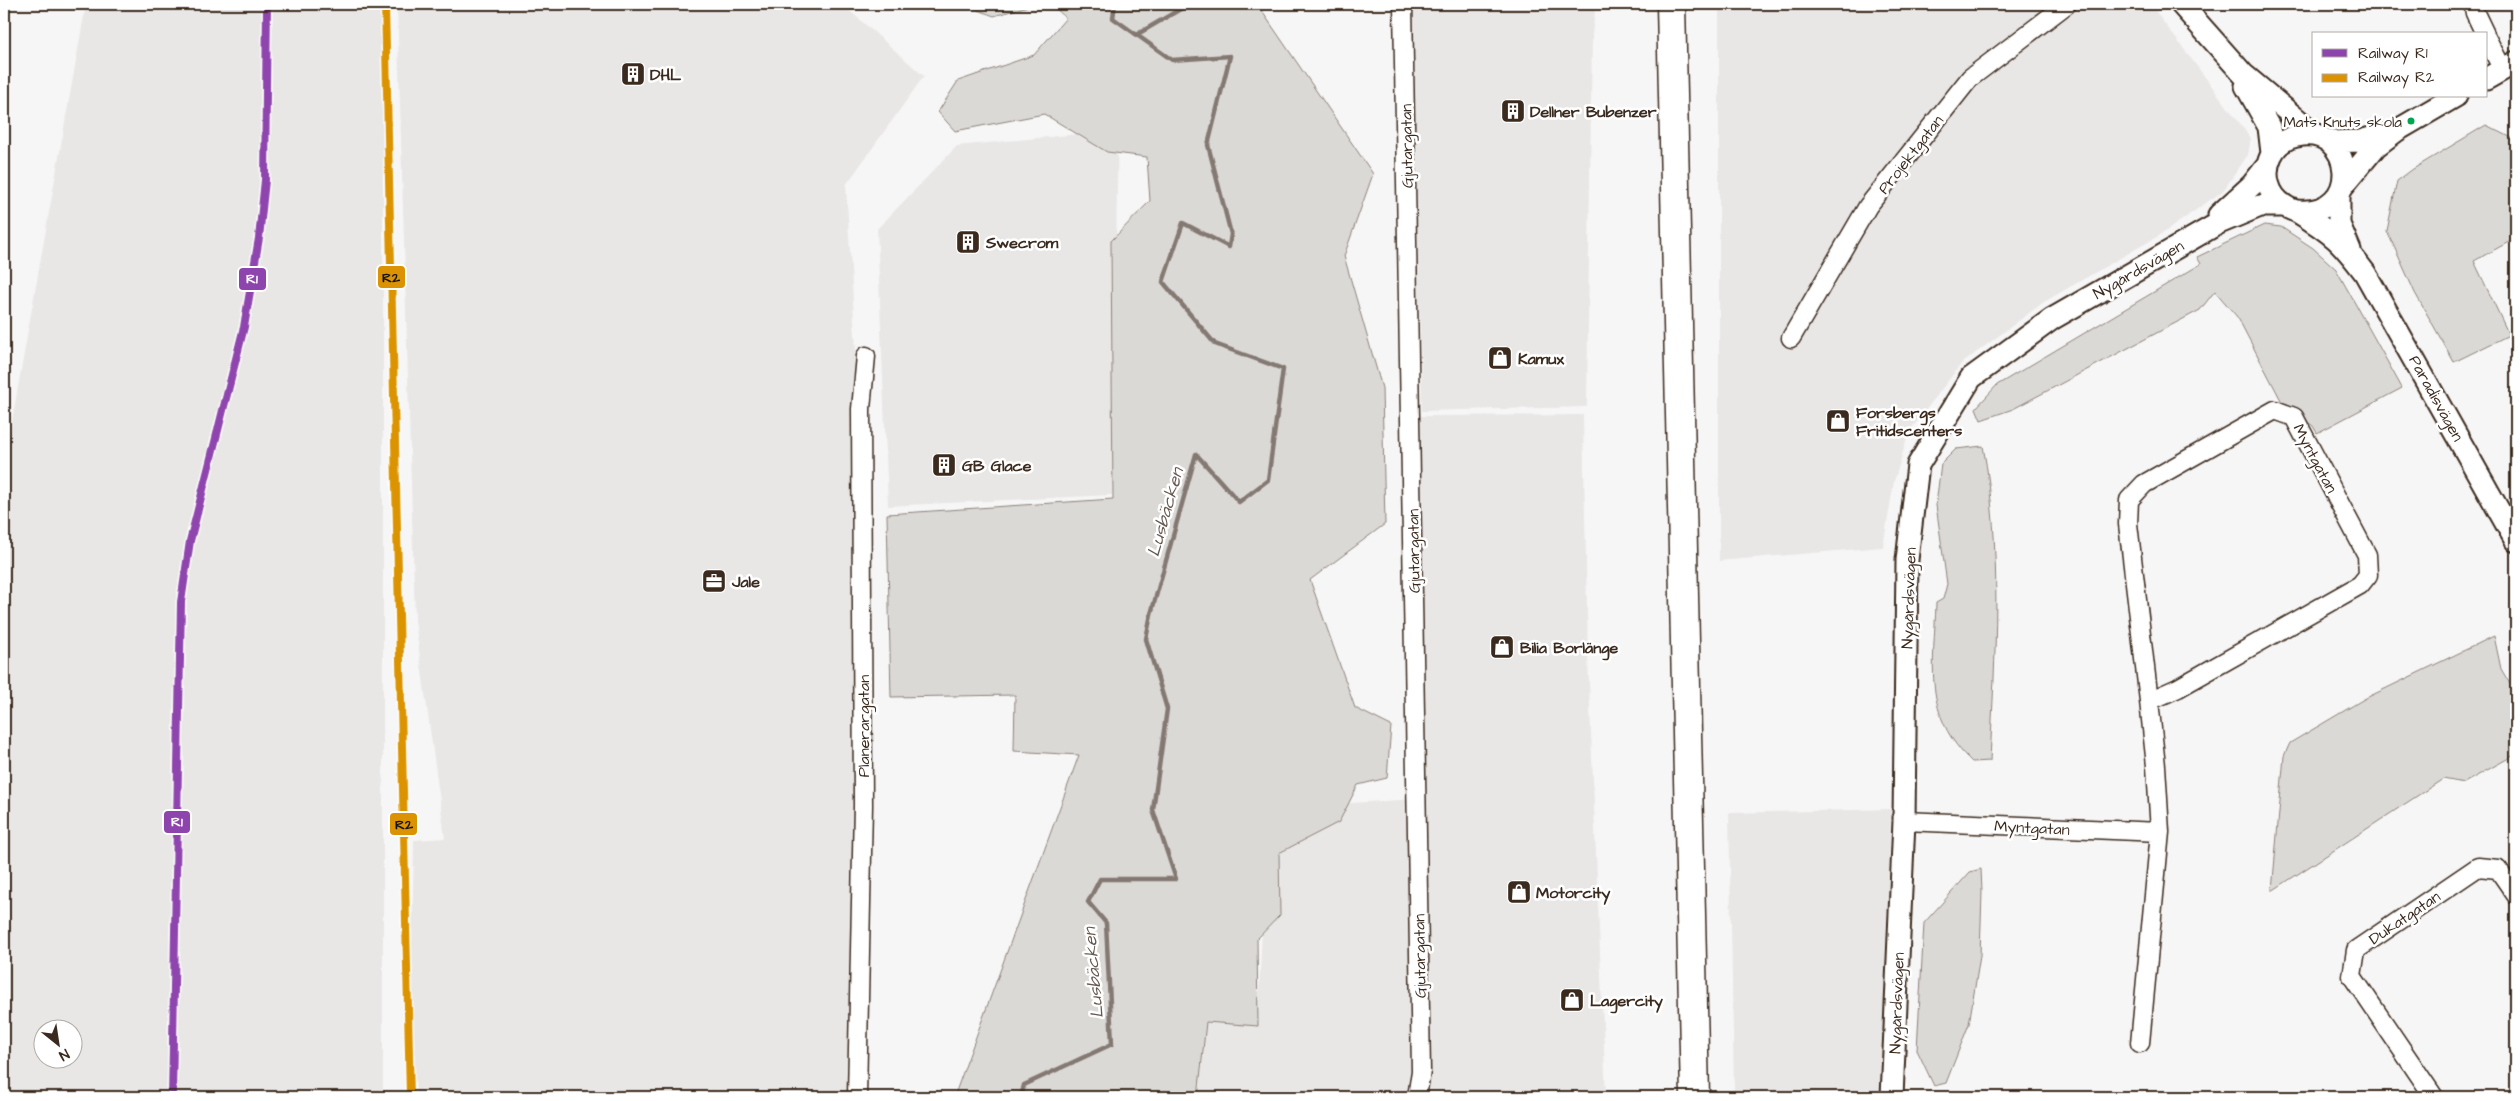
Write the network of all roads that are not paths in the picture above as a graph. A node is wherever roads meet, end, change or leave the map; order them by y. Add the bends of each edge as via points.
1 (1403, 4) edge
2 (1671, 4) edge
3 (1688, 4) edge
4 (2068, 4) edge
5 (2181, 4) edge
6 (2473, 4) edge
7 (2484, 32) edge
8 (2488, 41) edge
9 (2220, 49) junction
10 (2502, 71) edge
11 (2453, 98) edge
12 (2396, 131) junction
13 (2323, 139) junction
14 (2270, 160) junction
15 (2341, 190) junction
16 (2290, 208) junction
17 (2194, 236) junction
18 (2353, 257) junction
19 (1791, 338) dead end
20 (866, 356) dead end
21 (2516, 541) edge
22 (2149, 701) junction
23 (1904, 821) junction
24 (2160, 832) junction
25 (2516, 895) edge
26 (2140, 1043) dead end
27 (857, 1097) edge
28 (1417, 1097) edge
29 (1695, 1097) edge
30 (1710, 1097) edge
31 (1892, 1097) edge
32 (2434, 1097) edge

1 - 28 street, Gjutargatan via 1421,1072
2 - 29 highway
3 - 30 highway
4 - 19 street, Projektgatan via 1970,78 1868,206
5 - 9 street
6 - 7 street
8 - 10 street
9 - 13 street via 2261,91
9 - 14 street via 2260,107 2269,127
11 - 12 street
12 - 13 street via 2360,141
12 - 15 street via 2376,146
13 - 14 street via 2304,134 2292,137 2280,143
13 - 15 street via 2338,151 2344,162
14 - 16 street via 2270,188
14 - 17 street, Nygårdsvägen via 2235,202
15 - 16 street via 2331,203 2321,209 2309,212
15 - 18 street, Paradisvägen via 2339,224
16 - 17 street, Nygårdsvägen via 2253,208
16 - 18 street, Paradisvägen via 2335,239
17 - 23 street, Nygårdsvägen via 2052,319 1971,378 1918,465 1907,560
18 - 21 street, Paradisvägen via 2366,273
20 - 27 street, Planerargatan via 861,408 863,805
22 - 22 street, Myntgatan via 2178,688 2360,585 2368,575 2367,555 2294,417 2275,410 2144,484 2129,500 2128,524
22 - 24 street, Myntgatan
23 - 24 street, Myntgatan
23 - 31 street, Nygårdsvägen
24 - 26 street, Myntgatan
25 - 32 street, Dukatgatan via 2498,869 2478,867 2356,950 2352,976

